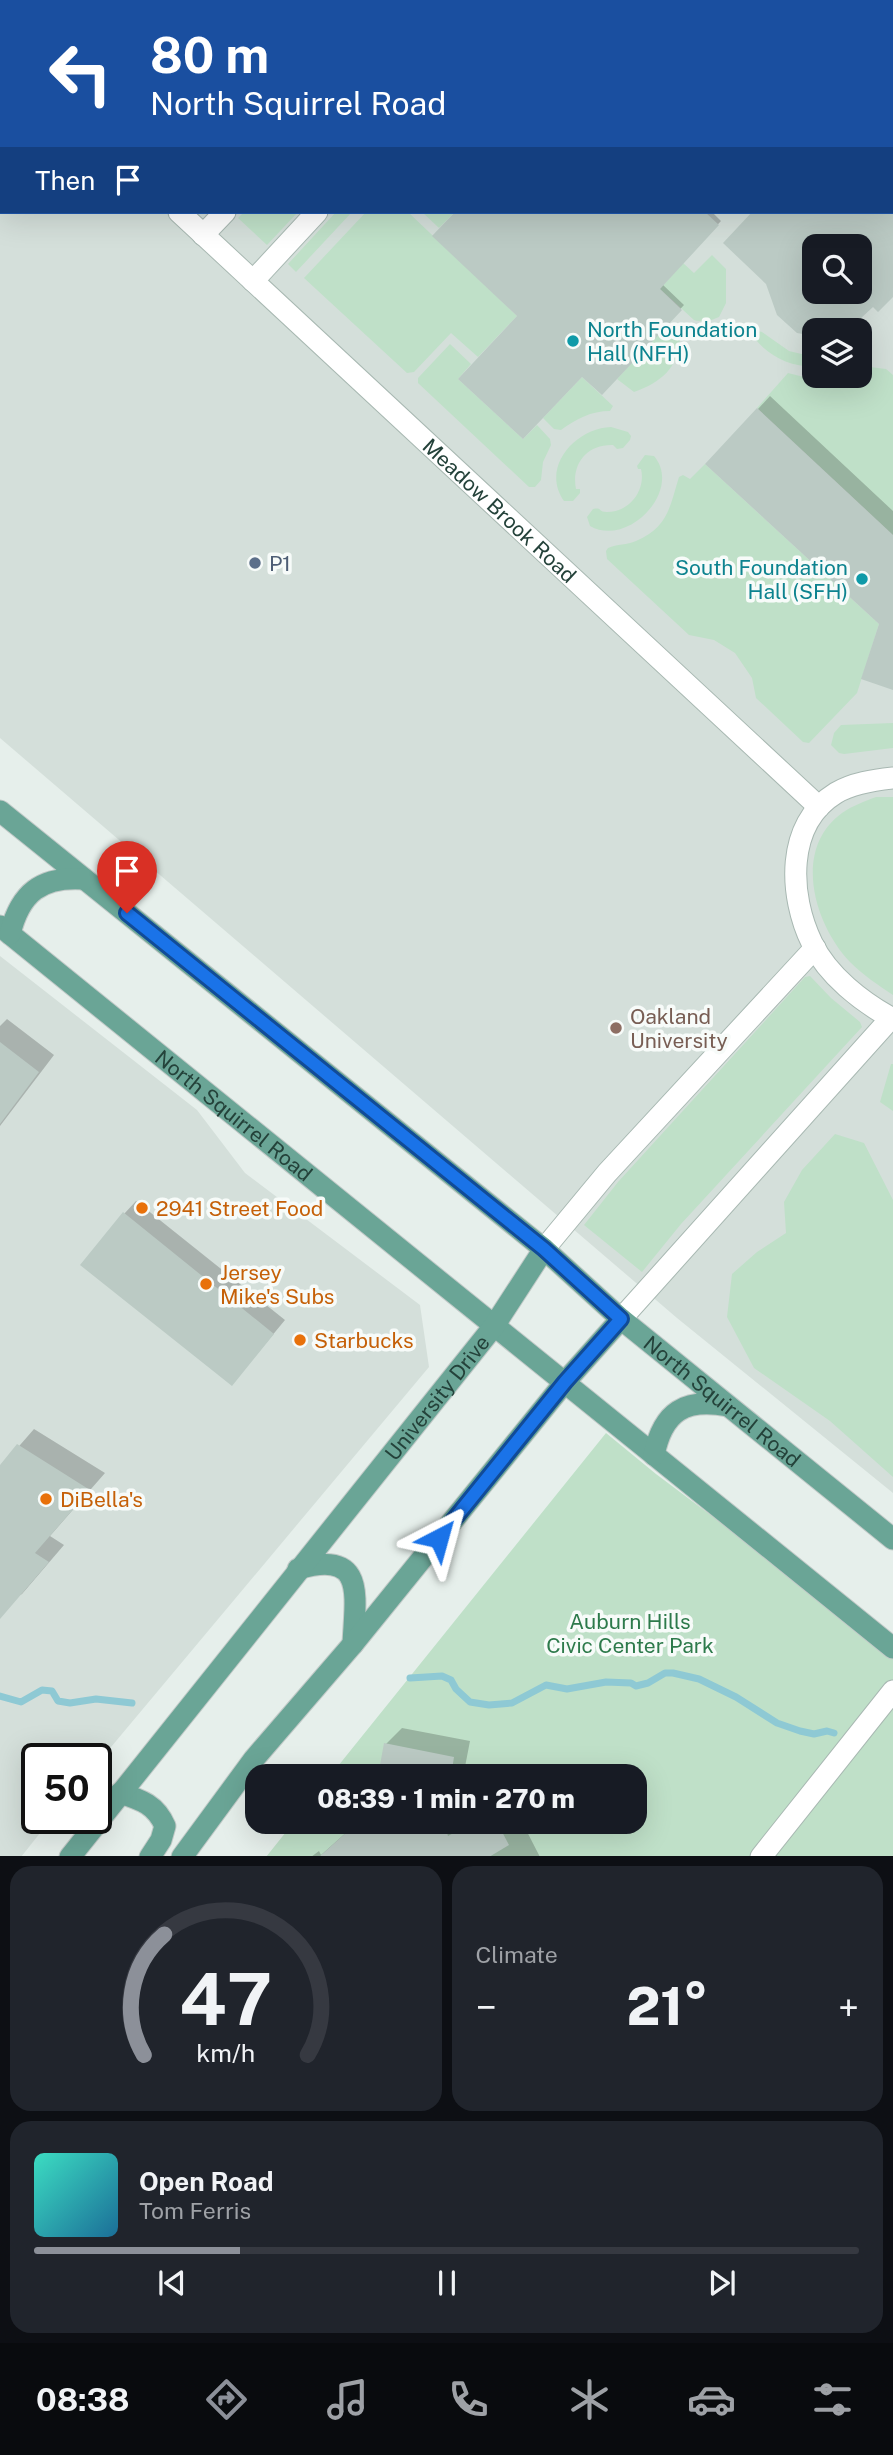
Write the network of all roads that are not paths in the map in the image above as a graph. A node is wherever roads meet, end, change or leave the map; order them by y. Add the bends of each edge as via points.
1 (181, 214) edge
2 (223, 214) edge
3 (315, 214) edge
4 (203, 235) junction
5 (253, 281) junction
6 (893, 778) edge
7 (819, 807) junction
8 (0, 811) edge
9 (84, 879) junction
10 (5, 930) edge
11 (815, 948) junction
12 (892, 1018) edge
13 (544, 1249) junction
14 (621, 1319) junction
15 (494, 1326) junction
16 (565, 1382) junction
17 (728, 1406) junction
18 (654, 1455) junction
19 (893, 1539) edge
20 (298, 1569) junction
21 (353, 1644) junction
22 (893, 1648) edge
23 (893, 1691) edge
24 (120, 1793) junction
25 (112, 1803) edge
26 (88, 1834) edge
27 (89, 1834) edge
28 (71, 1856) edge
29 (82, 1856) edge
30 (151, 1856) edge
31 (183, 1856) edge
32 (762, 1856) edge

1 - 4 street, Meadow Brook Road
2 - 4 street
3 - 5 street
4 - 5 street, Meadow Brook Road
5 - 7 street, Meadow Brook Road
6 - 7 street via 864,782 836,793
7 - 11 street via 804,831 795,860 795,888
8 - 9 main road, North Squirrel Road
9 - 10 main road via 68,878 37,888 25,897
9 - 13 main road, North Squirrel Road
10 - 15 main road, North Squirrel Road
11 - 12 street via 849,989
11 - 13 street, University Drive via 607,1173
12 - 14 street
13 - 14 main road, North Squirrel Road
13 - 15 main road, University Drive
14 - 16 main road
14 - 17 main road, North Squirrel Road
15 - 16 main road, North Squirrel Road
15 - 20 main road, University Drive
16 - 18 main road, North Squirrel Road
16 - 21 main road
17 - 18 main road via 696,1403 682,1408 663,1427
17 - 19 main road, North Squirrel Road
18 - 22 main road, North Squirrel Road
20 - 21 main road via 331,1564 351,1576 355,1590
20 - 24 main road, University Drive
21 - 31 main road via 254,1759
23 - 32 street
24 - 25 main road, University Drive
24 - 30 main road via 159,1812 165,1826
26 - 28 main road, University Drive
27 - 29 main road

